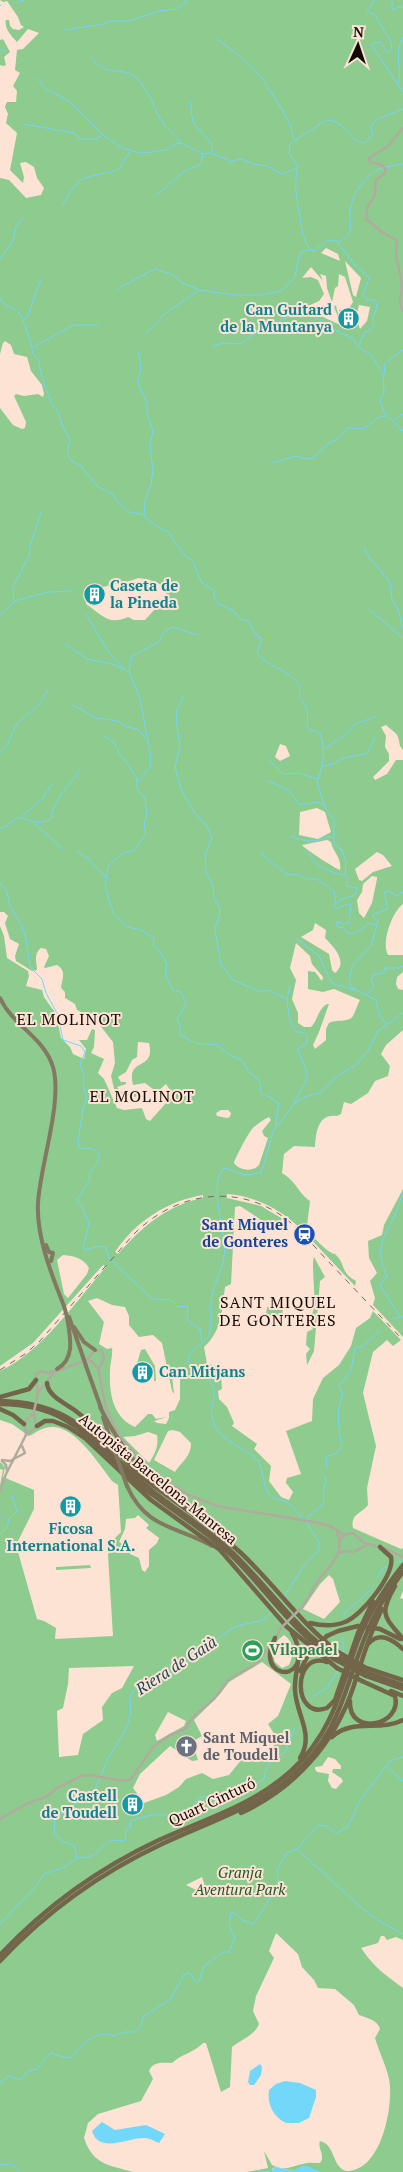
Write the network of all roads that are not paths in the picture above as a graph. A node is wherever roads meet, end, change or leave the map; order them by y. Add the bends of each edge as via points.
1 (403, 128) edge
2 (403, 311) edge
3 (0, 994) edge
4 (0, 998) edge
5 (51, 1257) junction
6 (52, 1271) junction
7 (62, 1301) junction
8 (68, 1317) junction
9 (95, 1350) junction
10 (91, 1355) junction
11 (85, 1361) junction
12 (94, 1362) junction
13 (102, 1362) junction
14 (64, 1368) junction
15 (57, 1369) junction
16 (99, 1371) junction
17 (48, 1373) junction
18 (50, 1378) junction
19 (37, 1382) junction
20 (45, 1384) junction
21 (38, 1393) junction
22 (0, 1397) edge
23 (0, 1403) edge
24 (100, 1407) junction
25 (0, 1410) edge
26 (34, 1412) junction
27 (29, 1418) junction
28 (35, 1419) junction
29 (25, 1426) junction
30 (37, 1426) junction
31 (31, 1430) junction
32 (26, 1435) junction
33 (22, 1444) junction
34 (106, 1446) junction
35 (14, 1458) junction
36 (7, 1473) junction
37 (150, 1482) junction
38 (0, 1491) edge
39 (147, 1496) junction
40 (190, 1521) junction
41 (209, 1525) junction
42 (337, 1532) junction
43 (344, 1534) junction
44 (360, 1540) junction
45 (340, 1544) junction
46 (368, 1545) junction
47 (380, 1547) junction
48 (359, 1548) junction
49 (345, 1551) junction
50 (338, 1553) junction
51 (226, 1557) junction
52 (403, 1558) edge
53 (400, 1573) edge
54 (266, 1594) junction
55 (374, 1601) junction
56 (299, 1615) junction
57 (310, 1623) junction
58 (285, 1627) junction
59 (275, 1638) junction
60 (403, 1641) edge
61 (403, 1649) edge
62 (364, 1651) junction
63 (299, 1652) junction
64 (336, 1656) junction
65 (337, 1668) junction
66 (366, 1672) junction
67 (386, 1676) junction
68 (403, 1676) edge
69 (403, 1680) edge
70 (378, 1687) junction
71 (403, 1687) edge
72 (352, 1690) junction
73 (403, 1696) edge
74 (299, 1707) junction
75 (403, 1718) edge
76 (327, 1742) junction
77 (285, 1776) junction
78 (0, 1819) edge
79 (184, 1834) junction
80 (97, 1877) junction
81 (34, 1925) junction
82 (0, 1955) edge
83 (0, 1961) edge

1 - 2 street via 387,147 369,158 370,162 382,165 386,170 376,180 375,195 366,216 371,224 397,242
3 - 5 main road via 11,1014 43,1044 57,1076 39,1205 40,1223
4 - 6 main road via 10,1015 42,1045 55,1076 37,1212 40,1235
5 - 6 main road
5 - 7 main road
6 - 7 main road
7 - 8 main road, bridge
8 - 9 main road via 82,1339
8 - 11 main road
8 - 15 main road via 69,1354
9 - 10 street
9 - 13 street via 104,1353
10 - 11 street
10 - 12 street
11 - 12 street
11 - 14 street
11 - 24 main road
12 - 13 street
12 - 16 street
13 - 16 street
14 - 15 street
14 - 18 street via 54,1372
15 - 17 street
16 - 42 street via 106,1408 127,1446 144,1464 184,1492 217,1506 325,1525
17 - 18 street
17 - 19 street via 39,1372
18 - 20 street
19 - 20 street
19 - 21 street
19 - 22 highway via 29,1389
20 - 21 street
20 - 37 highway
21 - 26 street, bridge
23 - 34 highway, Autopista Barcelona-Manresa via 28,1404 58,1413 87,1429
23 - 40 highway, Autopista Barcelona-Manresa via 38,1409 75,1425 148,1491
24 - 41 main road via 134,1461
24 - 51 main road, bridge via 127,1486 140,1508 154,1521 201,1540
25 - 29 highway via 13,1415
26 - 27 street
26 - 28 street
27 - 28 street
27 - 29 street
28 - 30 street
29 - 31 street
29 - 32 street
30 - 31 street
30 - 39 highway via 51,1421 76,1432
31 - 32 street
32 - 33 street
33 - 35 street
33 - 35 street via 26,1452
34 - 37 highway
34 - 54 highway, Autopista Barcelona-Manresa via 143,1483 220,1541
35 - 36 street
35 - 36 street via 8,1462 2,1460
36 - 38 street
37 - 41 highway
39 - 40 highway
39 - 51 highway
40 - 54 highway, Autopista Barcelona-Manresa via 231,1555
41 - 56 highway via 242,1554
42 - 43 street
42 - 45 street
43 - 44 street via 354,1533
43 - 45 street
44 - 46 street
44 - 48 street
45 - 49 street
45 - 50 street
46 - 47 street
46 - 48 street
47 - 52 street
47 - 57 highway via 391,1557 391,1569 359,1614 340,1624 323,1626
48 - 49 street
49 - 50 street
50 - 58 street, bridge via 332,1566
51 - 54 highway
53 - 55 highway via 392,1576
53 - 60 highway via 387,1605 386,1617
53 - 62 highway
53 - 77 highway, Quart Cinturó via 385,1588 368,1619 339,1699 324,1730 308,1753
53 - 79 highway, Quart Cinturó via 372,1620 337,1716 311,1756 291,1777 261,1799
54 - 58 highway
54 - 64 highway, Autopista Barcelona-Manresa via 313,1639
55 - 57 highway via 362,1615 345,1625 324,1627
55 - 65 highway via 358,1633 332,1705 324,1709 308,1706 301,1690 304,1670 310,1663 319,1661
56 - 57 highway
56 - 64 highway
58 - 59 street
58 - 63 highway via 296,1641
58 - 65 highway
59 - 63 highway via 270,1654 276,1670 292,1670
59 - 78 street via 256,1664 229,1679 185,1729 154,1747 131,1778 123,1781 85,1775
60 - 74 highway, bridge via 380,1629 358,1626 327,1636 309,1653 298,1678
61 - 62 highway via 379,1637 373,1639
62 - 72 highway
63 - 74 highway via 295,1689
64 - 66 highway, bridge
64 - 66 highway, Autopista Barcelona-Manresa, bridge
65 - 70 highway, bridge
66 - 67 highway
66 - 71 highway, Autopista Barcelona-Manresa
67 - 68 highway
67 - 69 highway
70 - 72 highway via 393,1694 399,1703 396,1716 386,1722 367,1722 355,1717 350,1707
70 - 73 highway
72 - 76 highway
74 - 77 highway via 307,1735 306,1744 302,1756
75 - 76 highway via 390,1725 348,1727
76 - 79 highway via 300,1773 274,1795 240,1814
77 - 80 highway, Quart Cinturó via 248,1802 154,1842
79 - 80 highway, Quart Cinturó
80 - 81 highway, Quart Cinturó
81 - 82 highway, Quart Cinturó
81 - 83 highway, Quart Cinturó

